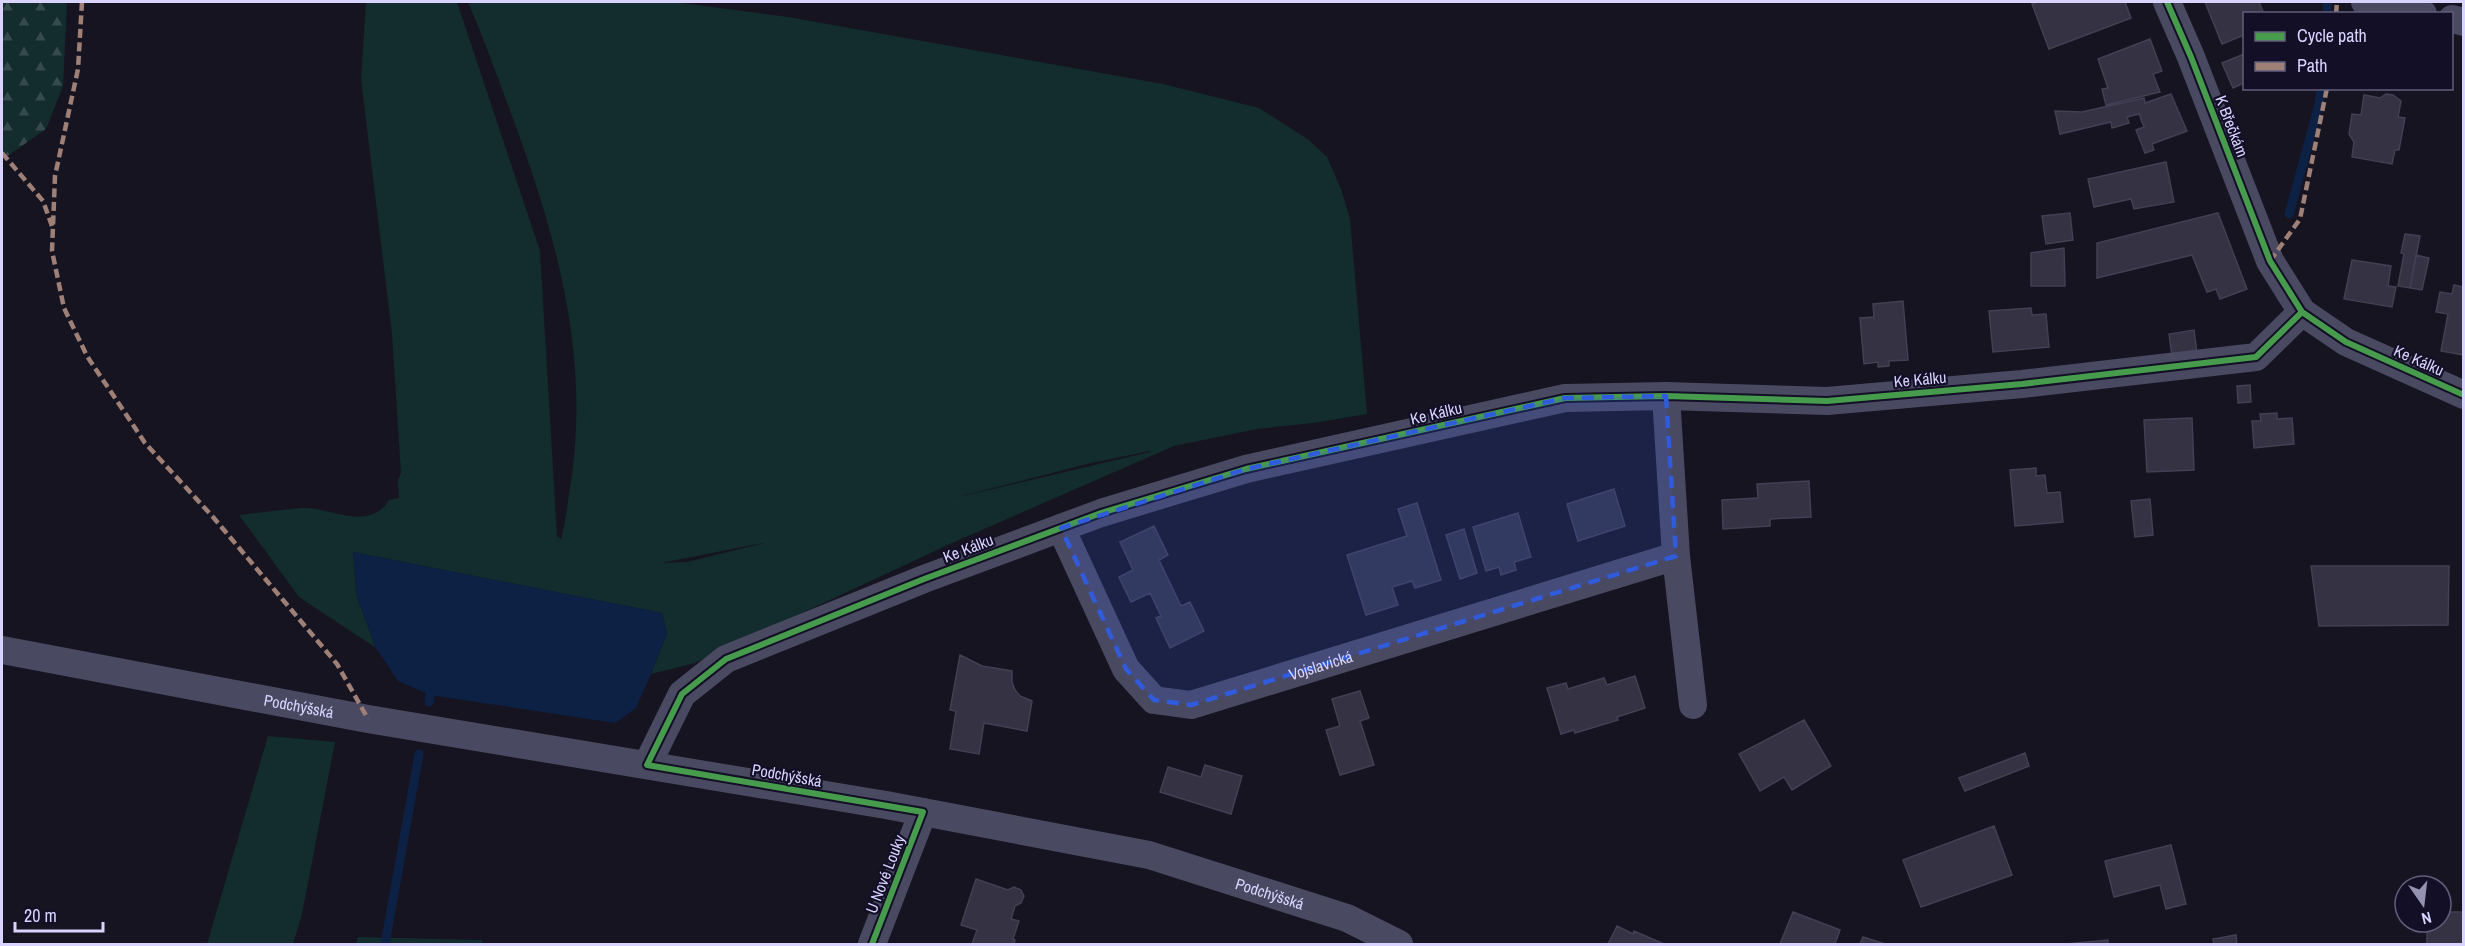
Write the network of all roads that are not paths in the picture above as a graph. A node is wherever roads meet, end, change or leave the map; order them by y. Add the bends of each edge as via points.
1 (2167, 2) edge
2 (2365, 2) edge
3 (2413, 12) edge
4 (2270, 261) joint
5 (2302, 312) junction
6 (2463, 395) edge
7 (1666, 396) junction
8 (1061, 528) junction
9 (1677, 556) junction
10 (2, 650) edge
11 (1693, 705) dead end
12 (647, 765) junction
13 (923, 812) junction
14 (872, 945) edge
15 (1399, 945) edge

1 - 4 street, K Břečkám
2 - 3 street
4 - 5 street, Ke Kálku
5 - 6 street, Ke Kálku via 2346,342
5 - 7 street, Ke Kálku via 2256,357 1827,401
7 - 8 street, Ke Kálku via 1565,398 1246,469
7 - 9 street
8 - 9 street, Vojslavická via 1126,669 1154,700 1191,705
8 - 12 street, Ke Kálku via 726,659 682,694
9 - 11 street
10 - 12 street, Podchýšská via 368,719
12 - 13 street, Podchýšská
13 - 14 street, U Nové Louky
13 - 15 street, Podchýšská via 1149,855 1347,918

